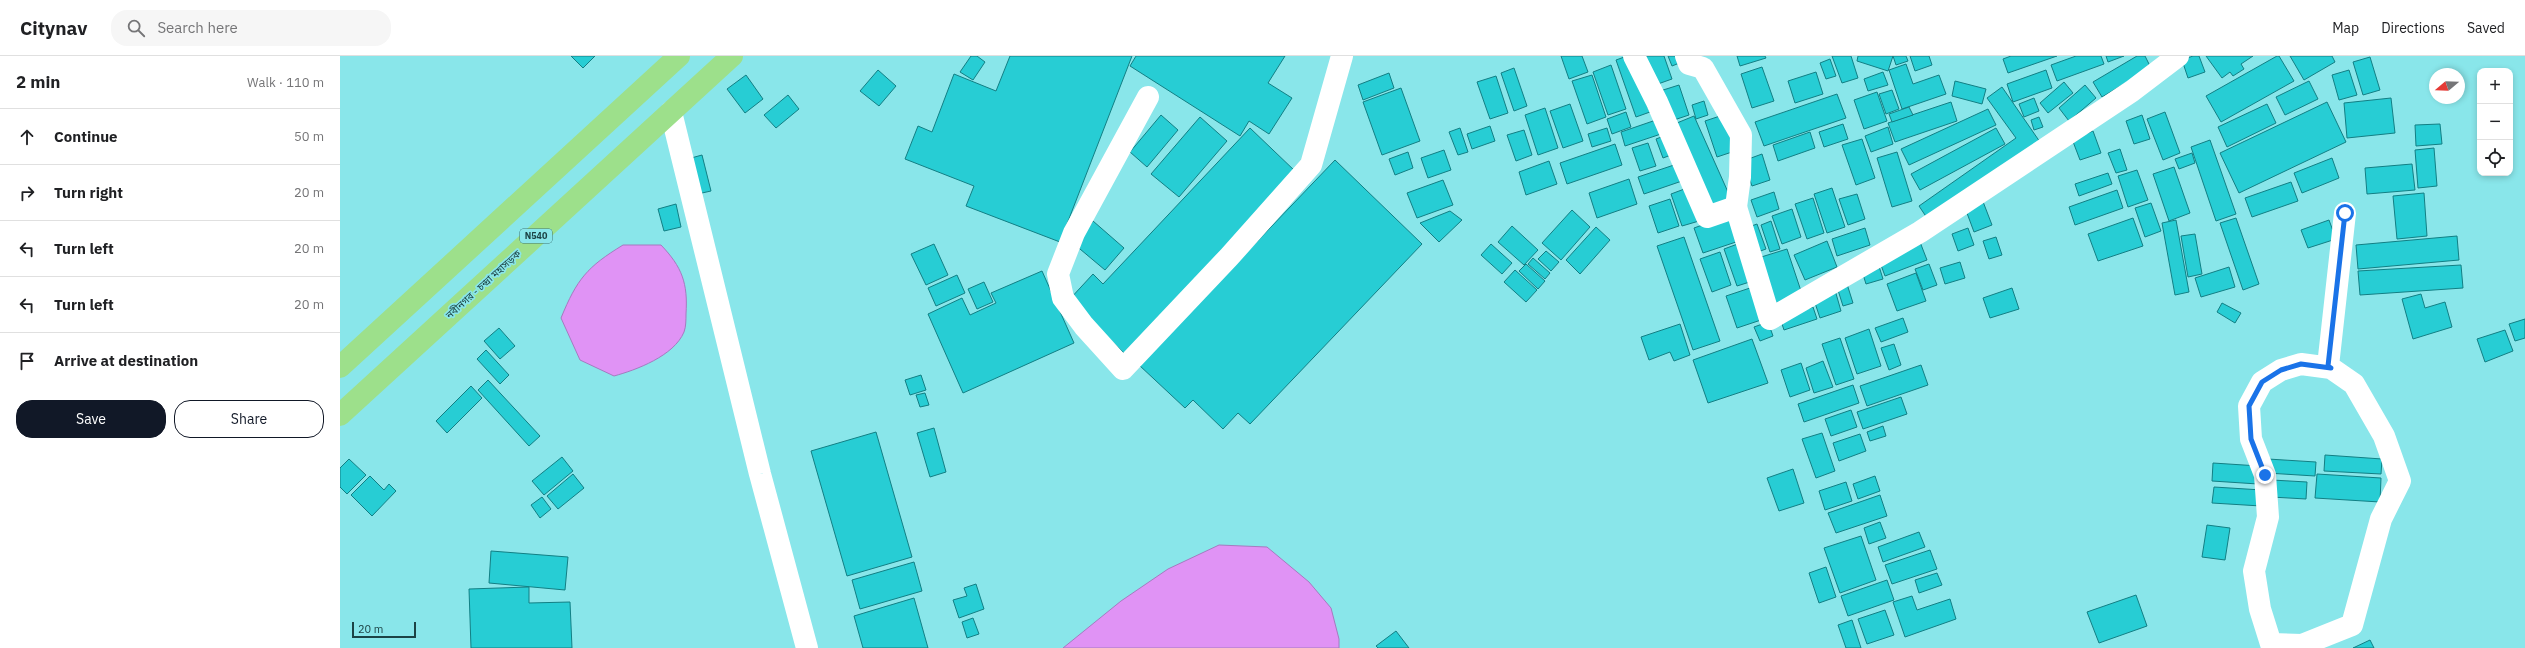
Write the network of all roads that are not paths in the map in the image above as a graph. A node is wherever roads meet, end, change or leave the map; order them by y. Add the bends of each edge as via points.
1 (679, 56) edge
2 (732, 56) edge
3 (1342, 56) edge
4 (1634, 56) edge
5 (1686, 56) edge
6 (2178, 56) edge
7 (1148, 97) dead end
8 (671, 112) junction
9 (1736, 207) junction
10 (2345, 213) dead end
11 (340, 367) edge
12 (2331, 368) junction
13 (340, 415) edge
14 (807, 648) edge

1 - 11 highway
2 - 8 highway, নবীনগর - চন্দ্রা মহাসড়ক / N540
3 - 7 street via 1311,164 1228,257 1122,369 1063,298 1058,274 1074,233
4 - 9 street via 1707,217
5 - 9 street via 1689,64 1703,68 1740,135 1740,177
6 - 9 street via 2132,91 1920,232 1770,319
8 - 13 highway, নবীনগর - চন্দ্রা মহাসড়ক / N540
8 - 14 street via 760,474
10 - 12 street via 2328,366
12 - 12 street via 2354,384 2384,436 2400,481 2381,519 2352,625 2302,645 2271,644 2260,609 2254,571 2268,517 2265,475 2251,439 2249,406 2262,382 2281,370 2301,364

